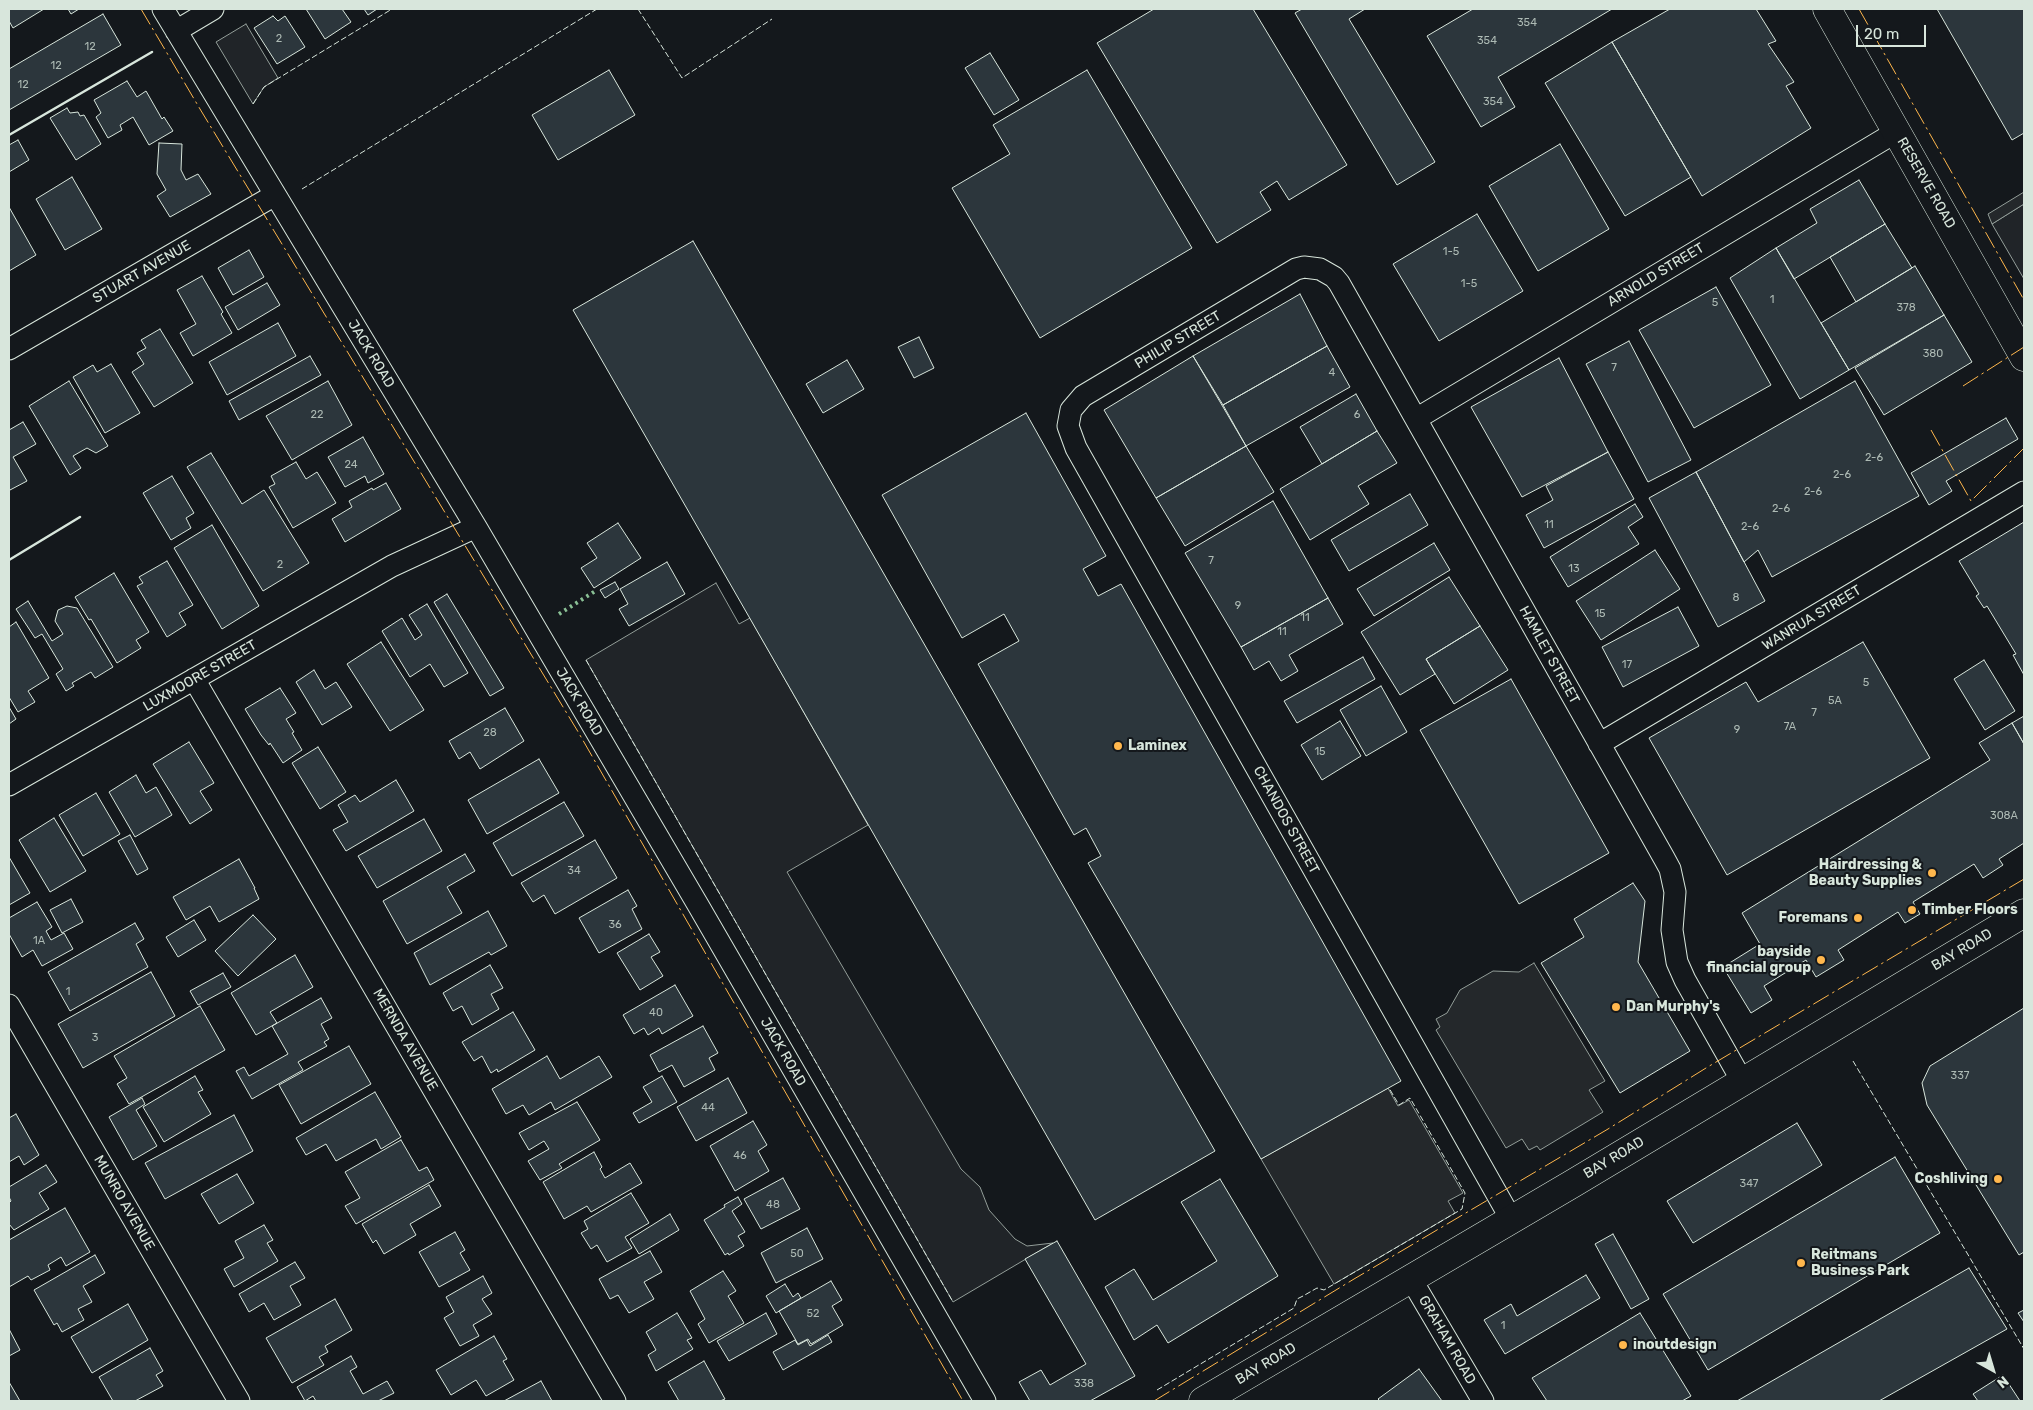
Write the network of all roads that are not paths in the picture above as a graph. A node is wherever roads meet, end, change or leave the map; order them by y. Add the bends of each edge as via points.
1 (163, 9) edge
2 (213, 9) edge
3 (1828, 9) edge
4 (176, 31) junction
5 (1896, 132) junction
6 (275, 195) junction
7 (1296, 269) joint
8 (9, 349) edge
9 (2024, 357) edge
10 (1069, 418) joint
11 (1416, 419) junction
12 (2024, 492) edge
13 (471, 520) junction
14 (194, 679) junction
15 (1599, 744) junction
16 (9, 785) edge
17 (2024, 913) edge
18 (9, 1005) edge
19 (1742, 1081) junction
20 (1511, 1219) junction
21 (1411, 1279) junction
22 (239, 1401) edge
23 (615, 1401) edge
24 (985, 1401) edge
25 (1203, 1401) edge
26 (1483, 1401) edge

1 - 4 street, JACK ROAD
2 - 4 street
3 - 5 main road, RESERVE ROAD
4 - 6 street, JACK ROAD
5 - 9 main road, RESERVE ROAD
5 - 11 street, ARNOLD STREET
6 - 8 street, STUART AVENUE
6 - 13 street, JACK ROAD
7 - 10 street, PHILIP STREET via 1083,396 1071,410
7 - 11 street, HAMLET STREET via 1311,267 1334,277
10 - 20 street, CHANDOS STREET via 1068,426 1076,448
11 - 15 street, HAMLET STREET
12 - 15 street, WANRUA STREET
13 - 14 street, LUXMOORE STREET
13 - 24 street, JACK ROAD
14 - 16 street, LUXMOORE STREET
14 - 23 street, MERNDA AVENUE
15 - 19 street, HAMLET STREET via 1670,869 1675,892 1672,930 1677,962
17 - 19 main road, BAY ROAD
18 - 22 street, MUNRO AVENUE
19 - 20 main road, BAY ROAD
20 - 21 main road, BAY ROAD
21 - 25 main road, BAY ROAD
21 - 26 street, GRAHAM ROAD

